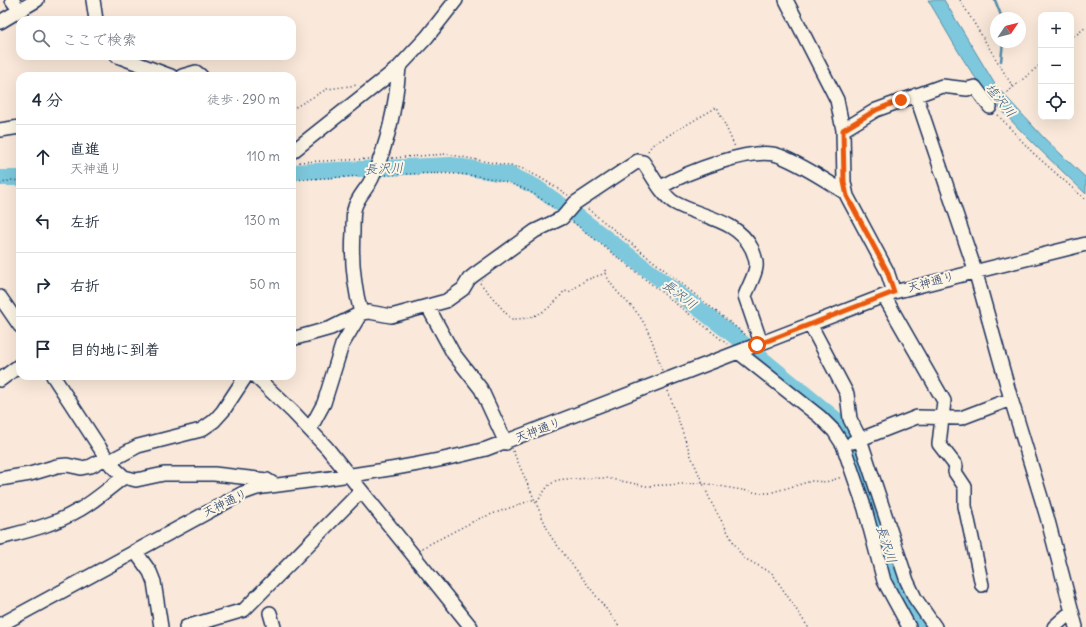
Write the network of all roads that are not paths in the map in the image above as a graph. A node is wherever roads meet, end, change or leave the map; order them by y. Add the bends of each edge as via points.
1 (12, 0) edge
2 (37, 0) edge
3 (93, 0) edge
4 (456, 0) edge
5 (786, 0) edge
6 (20, 11) junction
7 (95, 16) edge
8 (0, 22) edge
9 (128, 60) edge
10 (399, 67) junction
11 (160, 72) edge
12 (916, 95) junction
13 (992, 105) road end
14 (16, 128) edge
15 (0, 130) edge
16 (843, 130) junction
17 (296, 156) edge
18 (661, 187) junction
19 (846, 193) junction
20 (1086, 244) edge
21 (975, 270) junction
22 (889, 294) junction
23 (0, 297) edge
24 (428, 307) junction
25 (361, 313) junction
26 (16, 320) edge
27 (810, 324) junction
28 (296, 337) edge
29 (759, 344) junction
30 (739, 352) junction
31 (16, 368) edge
32 (0, 380) edge
33 (56, 380) edge
34 (243, 380) edge
35 (258, 380) edge
36 (1011, 399) junction
37 (943, 417) junction
38 (310, 430) junction
39 (860, 439) junction
40 (507, 442) junction
41 (844, 445) junction
42 (107, 460) junction
43 (124, 477) junction
44 (350, 477) junction
45 (0, 479) edge
46 (277, 485) junction
47 (361, 491) junction
48 (0, 538) edge
49 (135, 551) junction
50 (982, 585) dead end
51 (1072, 611) junction
52 (270, 613) dead end
53 (1086, 623) edge
54 (0, 625) edge
55 (161, 627) edge
56 (186, 627) edge
57 (274, 627) edge
58 (471, 627) edge
59 (909, 627) edge
60 (935, 627) edge
61 (1054, 627) edge
62 (1076, 627) edge

1 - 6 street
2 - 6 street
3 - 7 street
4 - 10 street
5 - 16 street via 837,100
6 - 8 street
9 - 11 street
10 - 17 street
10 - 25 street via 397,99 391,126 374,175 358,198 354,212 354,283
12 - 13 street via 942,86 966,89 975,86
12 - 16 street via 876,110
12 - 21 street
14 - 15 street
16 - 19 street
18 - 19 street via 692,172 763,152 779,155
18 - 24 street via 644,162 632,163 577,202 562,218 535,231 469,278 463,289 446,301
18 - 29 street via 674,203 729,225 747,240 757,267 745,296
19 - 22 street via 887,271
20 - 21 street, 天神通り
21 - 22 street, 天神通り
21 - 36 street
22 - 27 street, 天神通り
22 - 37 street via 944,401
23 - 26 street
24 - 25 street via 407,310 391,316
24 - 40 street via 453,352 481,389
25 - 28 street via 330,328
25 - 38 street via 342,345 324,403
27 - 29 street, 天神通り
27 - 39 street via 847,394 850,419
29 - 30 street, 天神通り
30 - 40 street, 天神通り
30 - 41 street via 820,417
31 - 32 street
33 - 42 street
34 - 42 street via 223,411 201,430 138,446
35 - 38 street
36 - 37 street via 961,418
36 - 51 street
37 - 39 street via 917,417
37 - 50 street via 939,444 956,466 955,472 965,487 965,506
38 - 44 street
39 - 41 street
39 - 60 street via 907,581 915,598
40 - 44 street, 天神通り via 446,460
41 - 59 street via 865,509 884,581
42 - 43 street
42 - 45 street via 81,468 57,466
43 - 46 street via 136,480 164,474 214,474 267,480
43 - 48 street via 80,510 62,519
44 - 46 street, 天神通り
44 - 47 street
46 - 49 street, 天神通り via 243,493
47 - 56 street via 244,610
47 - 58 street
49 - 54 street, 天神通り
49 - 55 street via 154,582
51 - 61 street
51 - 62 street
52 - 57 street
53 - 62 street

